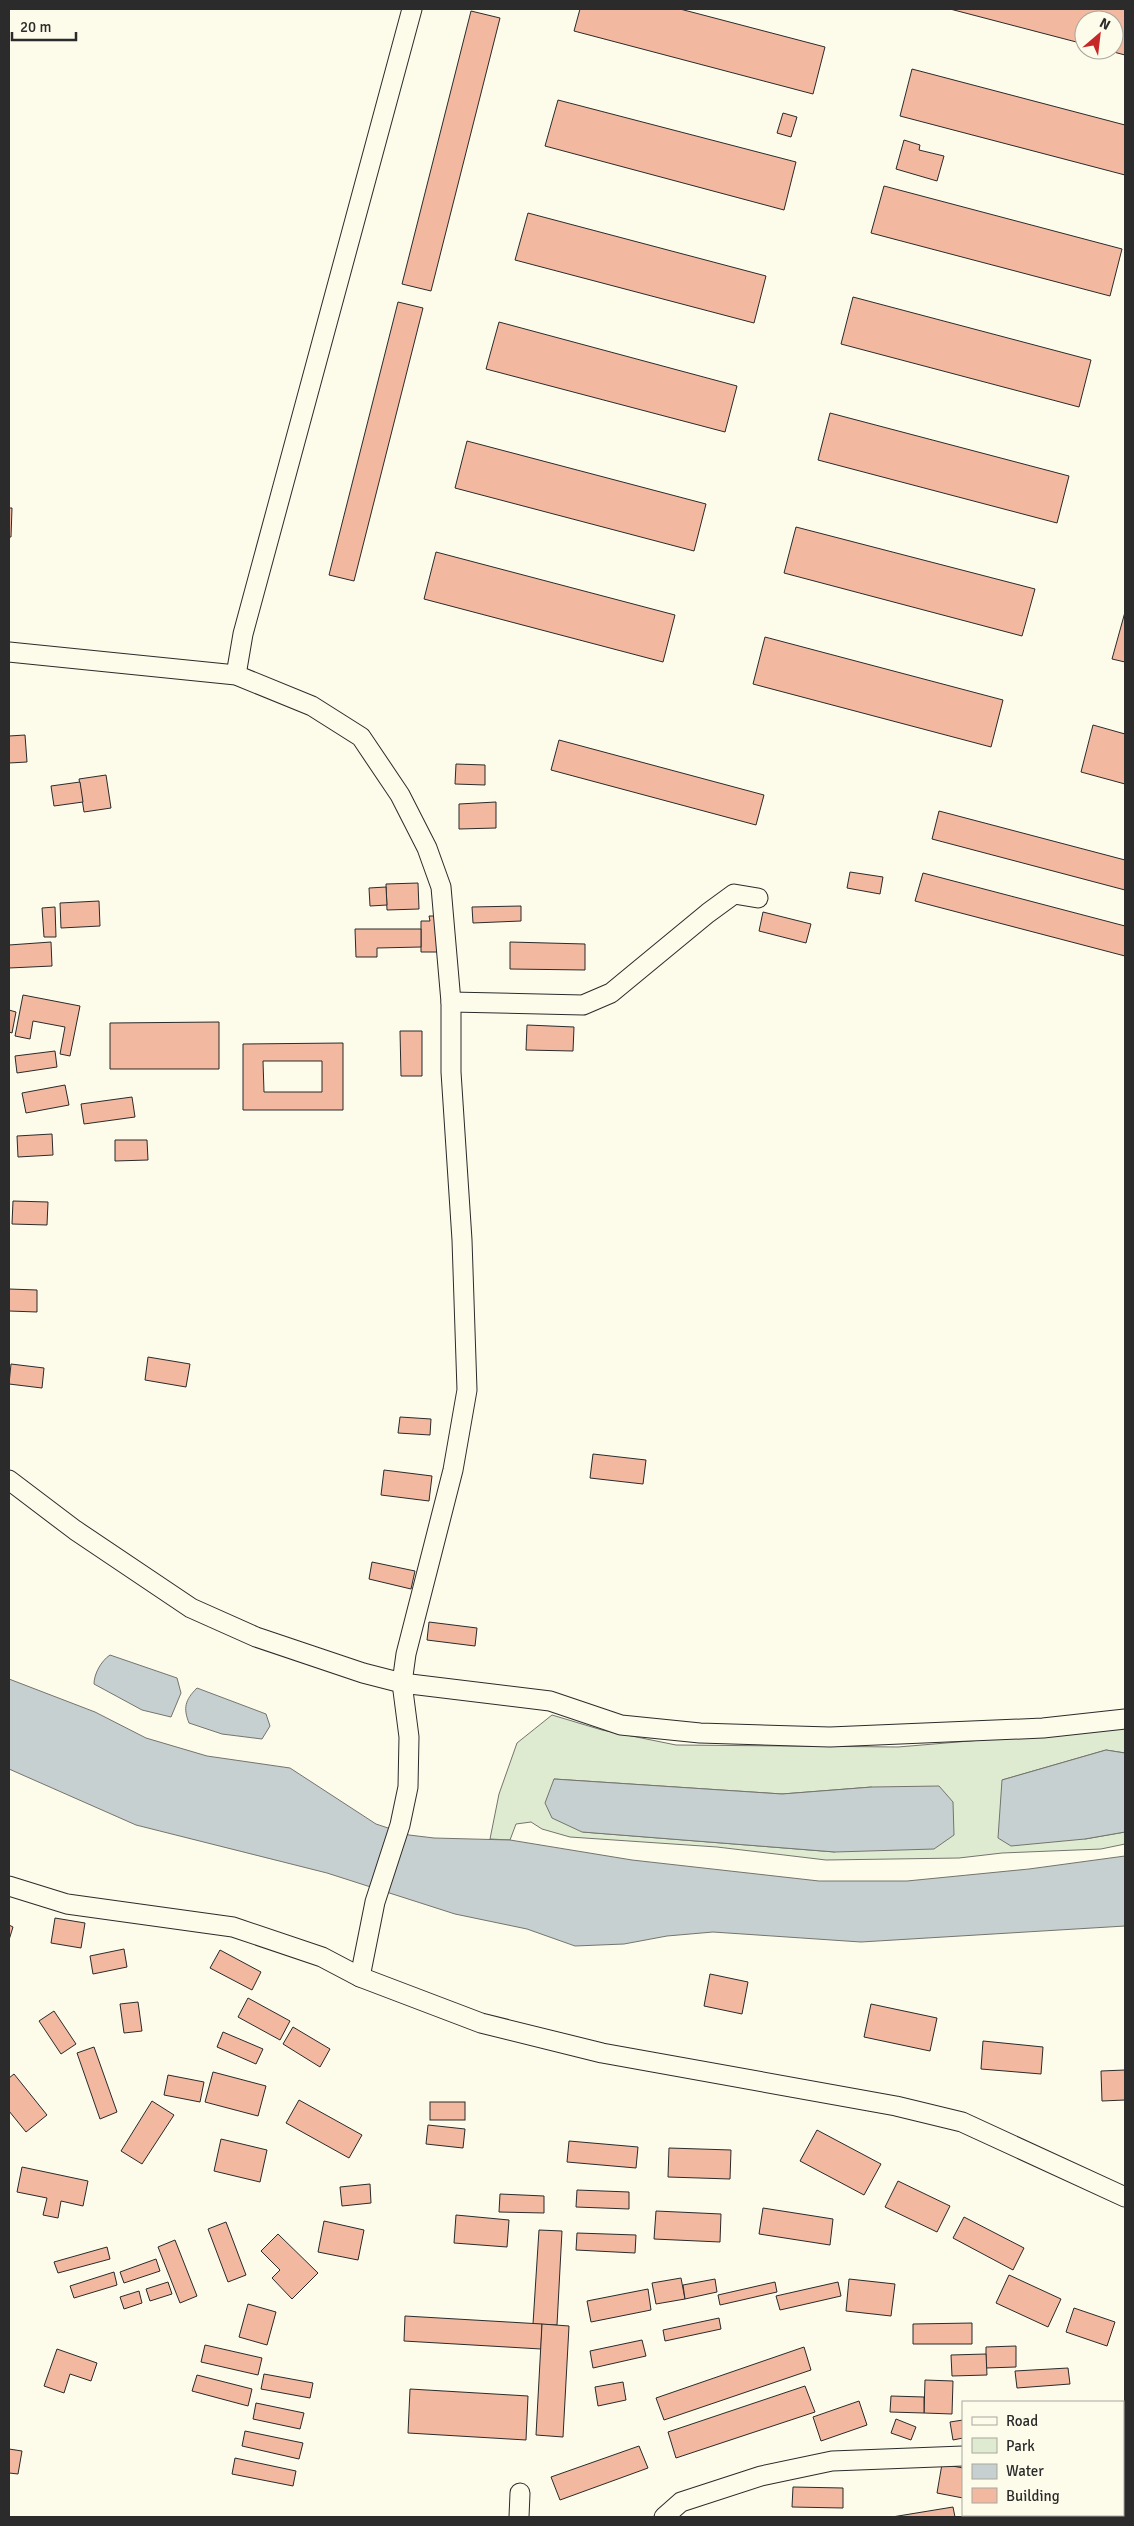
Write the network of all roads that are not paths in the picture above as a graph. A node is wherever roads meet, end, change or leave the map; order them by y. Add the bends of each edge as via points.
1 (412, 9) edge
2 (9, 652) edge
3 (236, 675) junction
4 (758, 898) dead end
5 (451, 1002) junction
6 (9, 1480) edge
7 (402, 1683) junction
8 (1125, 1719) edge
9 (9, 1886) edge
10 (360, 1977) junction
11 (1125, 2197) edge
12 (962, 2456) edge
13 (520, 2493) dead end
14 (519, 2517) edge
15 (664, 2517) edge

1 - 3 street via 243,634
2 - 3 street
3 - 5 street via 312,706 361,737 400,795 427,848 441,887
4 - 5 street via 734,894 611,994 583,1005
5 - 7 street via 467,1390 453,1470 406,1654
6 - 7 street via 75,1530 191,1608 256,1637
7 - 8 street via 550,1701 621,1725 700,1734 830,1737 1043,1728
7 - 10 street via 409,1737 408,1787 400,1825 374,1902
9 - 10 street via 67,1904 234,1927 322,1957
10 - 11 street via 481,2023 602,2053 896,2106 962,2122
12 - 15 street via 832,2461 761,2476 681,2502
13 - 14 street

